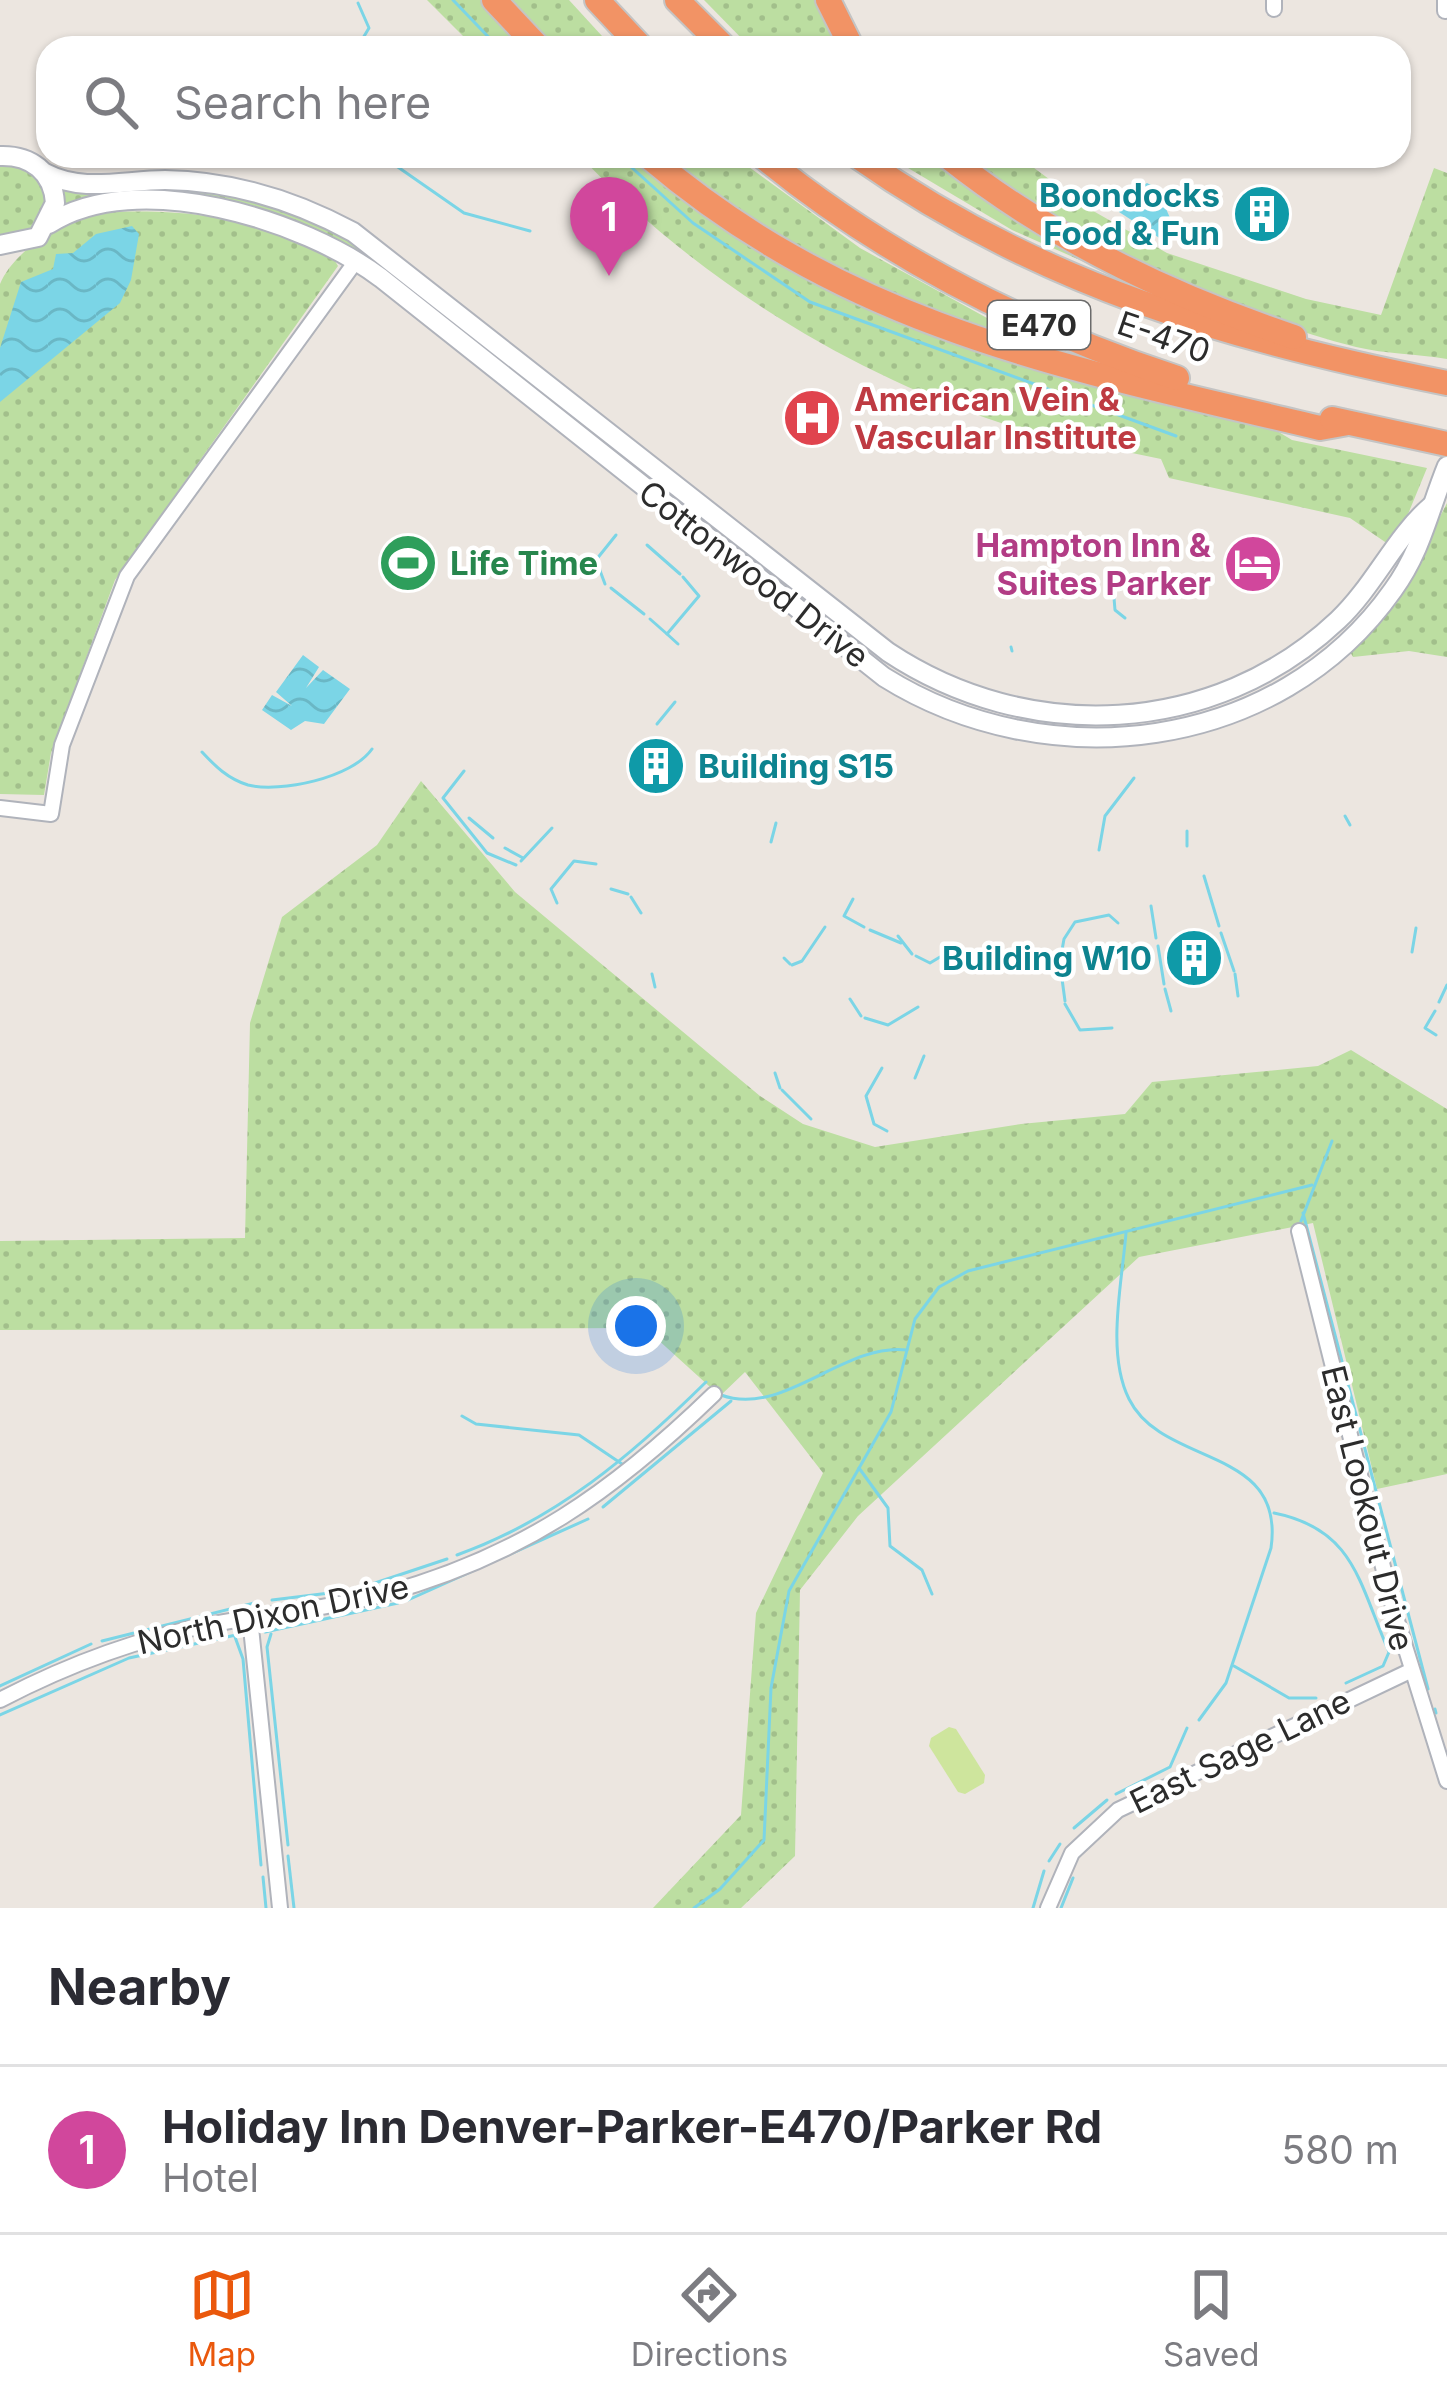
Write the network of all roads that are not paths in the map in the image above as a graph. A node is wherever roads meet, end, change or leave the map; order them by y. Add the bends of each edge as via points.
1 (494, 0) edge
2 (597, 0) edge
3 (677, 0) edge
4 (828, 0) edge
5 (528, 36) edge
6 (631, 36) edge
7 (713, 36) edge
8 (846, 36) edge
9 (0, 141) edge
10 (9, 156) edge
11 (664, 168) edge
12 (779, 168) edge
13 (876, 168) edge
14 (966, 168) edge
15 (45, 173) junction
16 (49, 224) junction
17 (9, 245) edge
18 (356, 261) junction
19 (0, 266) edge
20 (1355, 365) junction
21 (1438, 381) edge
22 (1348, 423) junction
23 (1447, 444) edge
24 (1447, 466) edge
25 (1431, 506) junction
26 (0, 808) edge
27 (1299, 1231) dead end
28 (714, 1394) dead end
29 (250, 1618) junction
30 (1410, 1671) junction
31 (0, 1700) edge
32 (1447, 1781) edge
33 (280, 1908) edge
34 (1048, 1908) edge

1 - 5 highway
2 - 6 highway
3 - 7 highway
4 - 8 highway
9 - 10 main road
10 - 15 main road
11 - 22 highway via 770,247 921,322 1320,428
12 - 22 highway, E-470 / E470 via 892,247 1027,320 1174,377
13 - 20 highway, E-470 / E470 via 994,241 1099,289 1191,323
14 - 20 highway via 1089,248
15 - 16 main road via 55,198
15 - 25 main road, Cottonwood Drive via 80,185 166,180 236,188 352,232 888,652 1004,706 1126,716 1248,682 1341,618
16 - 17 main road, Cottonwood Drive
16 - 18 main road, Cottonwood Drive via 92,206 193,204 283,224
17 - 19 main road, Cottonwood Drive
18 - 25 main road, Cottonwood Drive via 868,665 939,707 1007,730 1132,737 1204,723 1266,698 1331,656 1379,609 1424,538
18 - 26 street via 124,581 62,745 51,814
20 - 21 highway, E-470 / E470
22 - 23 highway, E-470 / E470
24 - 25 main road, Cottonwood Drive
27 - 30 street, East Lookout Drive
28 - 29 street, North Dixon Drive via 630,1473 509,1546 372,1597
29 - 31 street, North Dixon Drive via 139,1642
29 - 33 street
30 - 32 street, East Lookout Drive
30 - 34 street, East Sage Lane via 1110,1815 1068,1858

